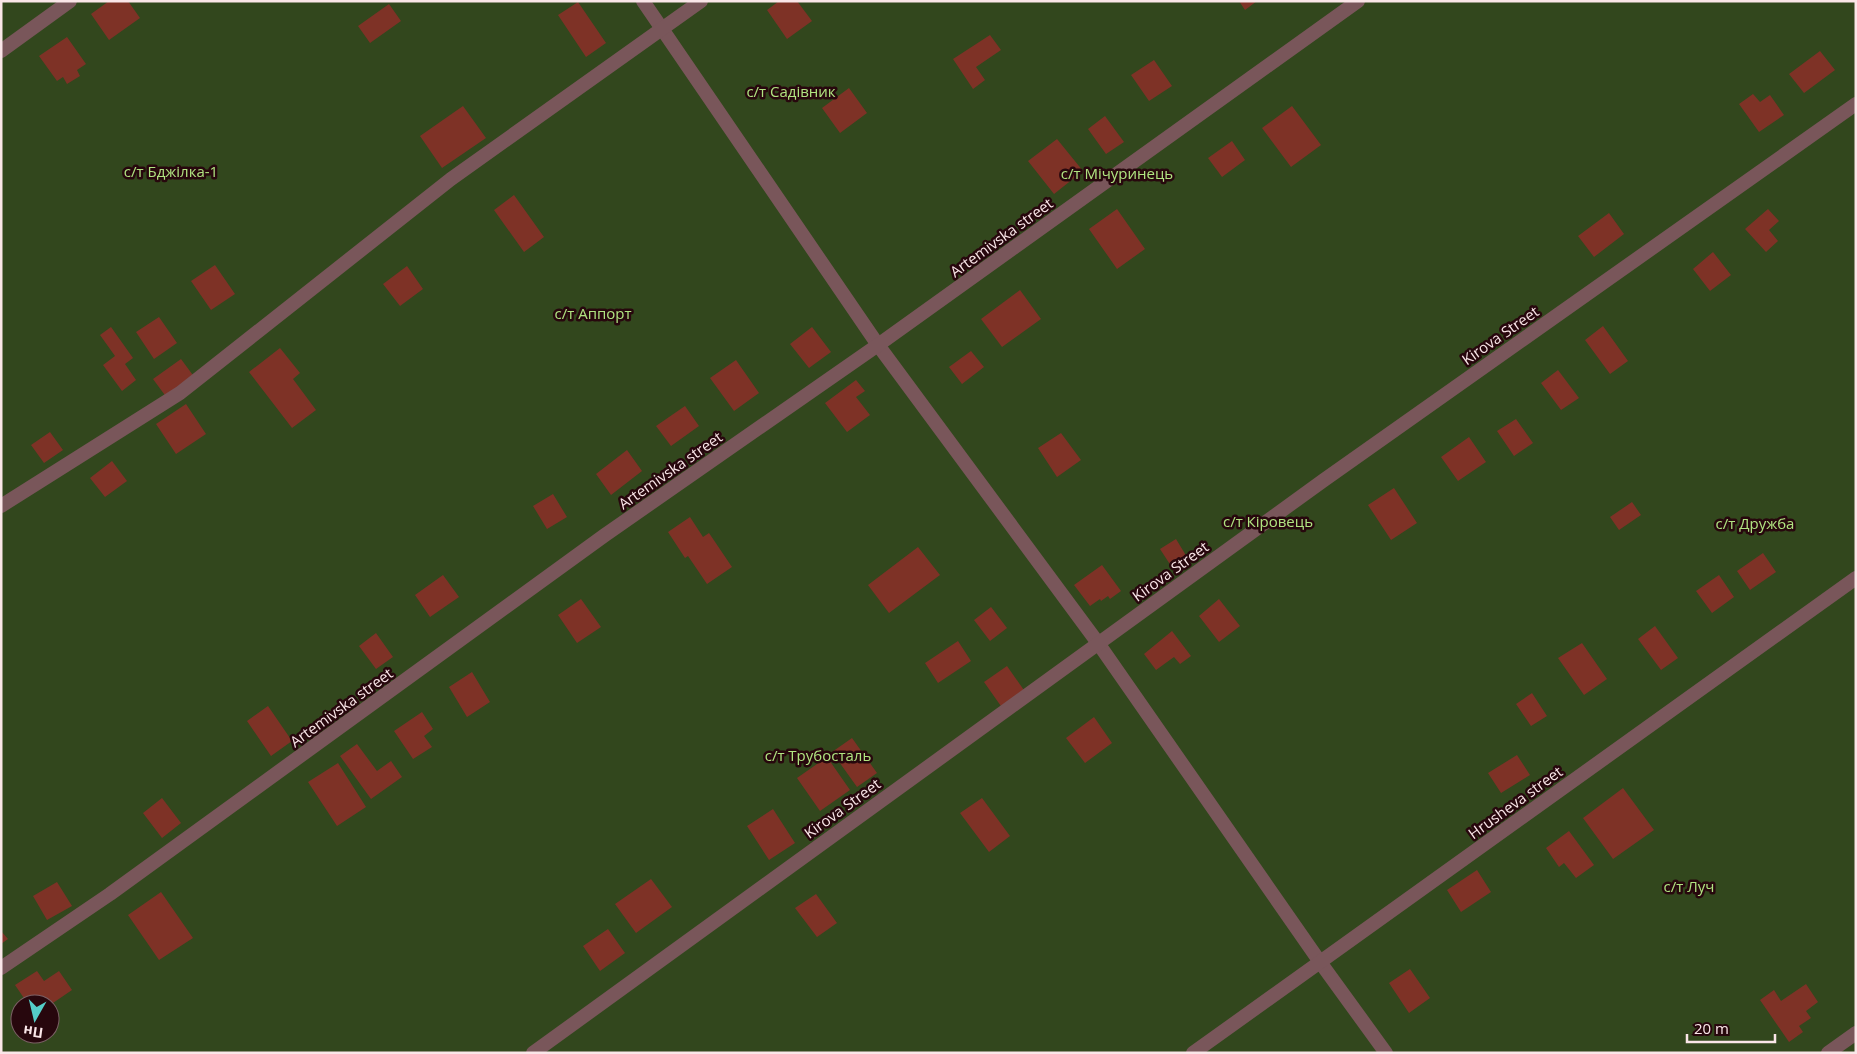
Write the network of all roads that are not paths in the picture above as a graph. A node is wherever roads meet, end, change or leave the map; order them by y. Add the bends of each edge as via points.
1 (70, 1) edge
2 (643, 1) edge
3 (701, 1) edge
4 (1358, 1) edge
5 (663, 28) junction
6 (1, 51) edge
7 (1856, 104) edge
8 (878, 344) junction
9 (1, 506) edge
10 (1856, 578) edge
11 (1098, 643) junction
12 (1320, 962) junction
13 (1, 968) edge
14 (1856, 1033) edge
15 (533, 1053) edge
16 (1193, 1053) edge
17 (1386, 1053) edge
18 (1828, 1053) edge

1 - 6 street
2 - 5 street
3 - 5 street
4 - 8 street, Artemivska street
5 - 8 street
5 - 9 street via 452,179 180,393
7 - 11 street, Kirova Street
8 - 11 street
8 - 13 street, Artemivska street via 606,535 110,894
10 - 12 street, Hrusheva street
11 - 12 street
11 - 15 street, Kirova Street
12 - 16 street, Hrusheva street
12 - 17 street
14 - 18 street

